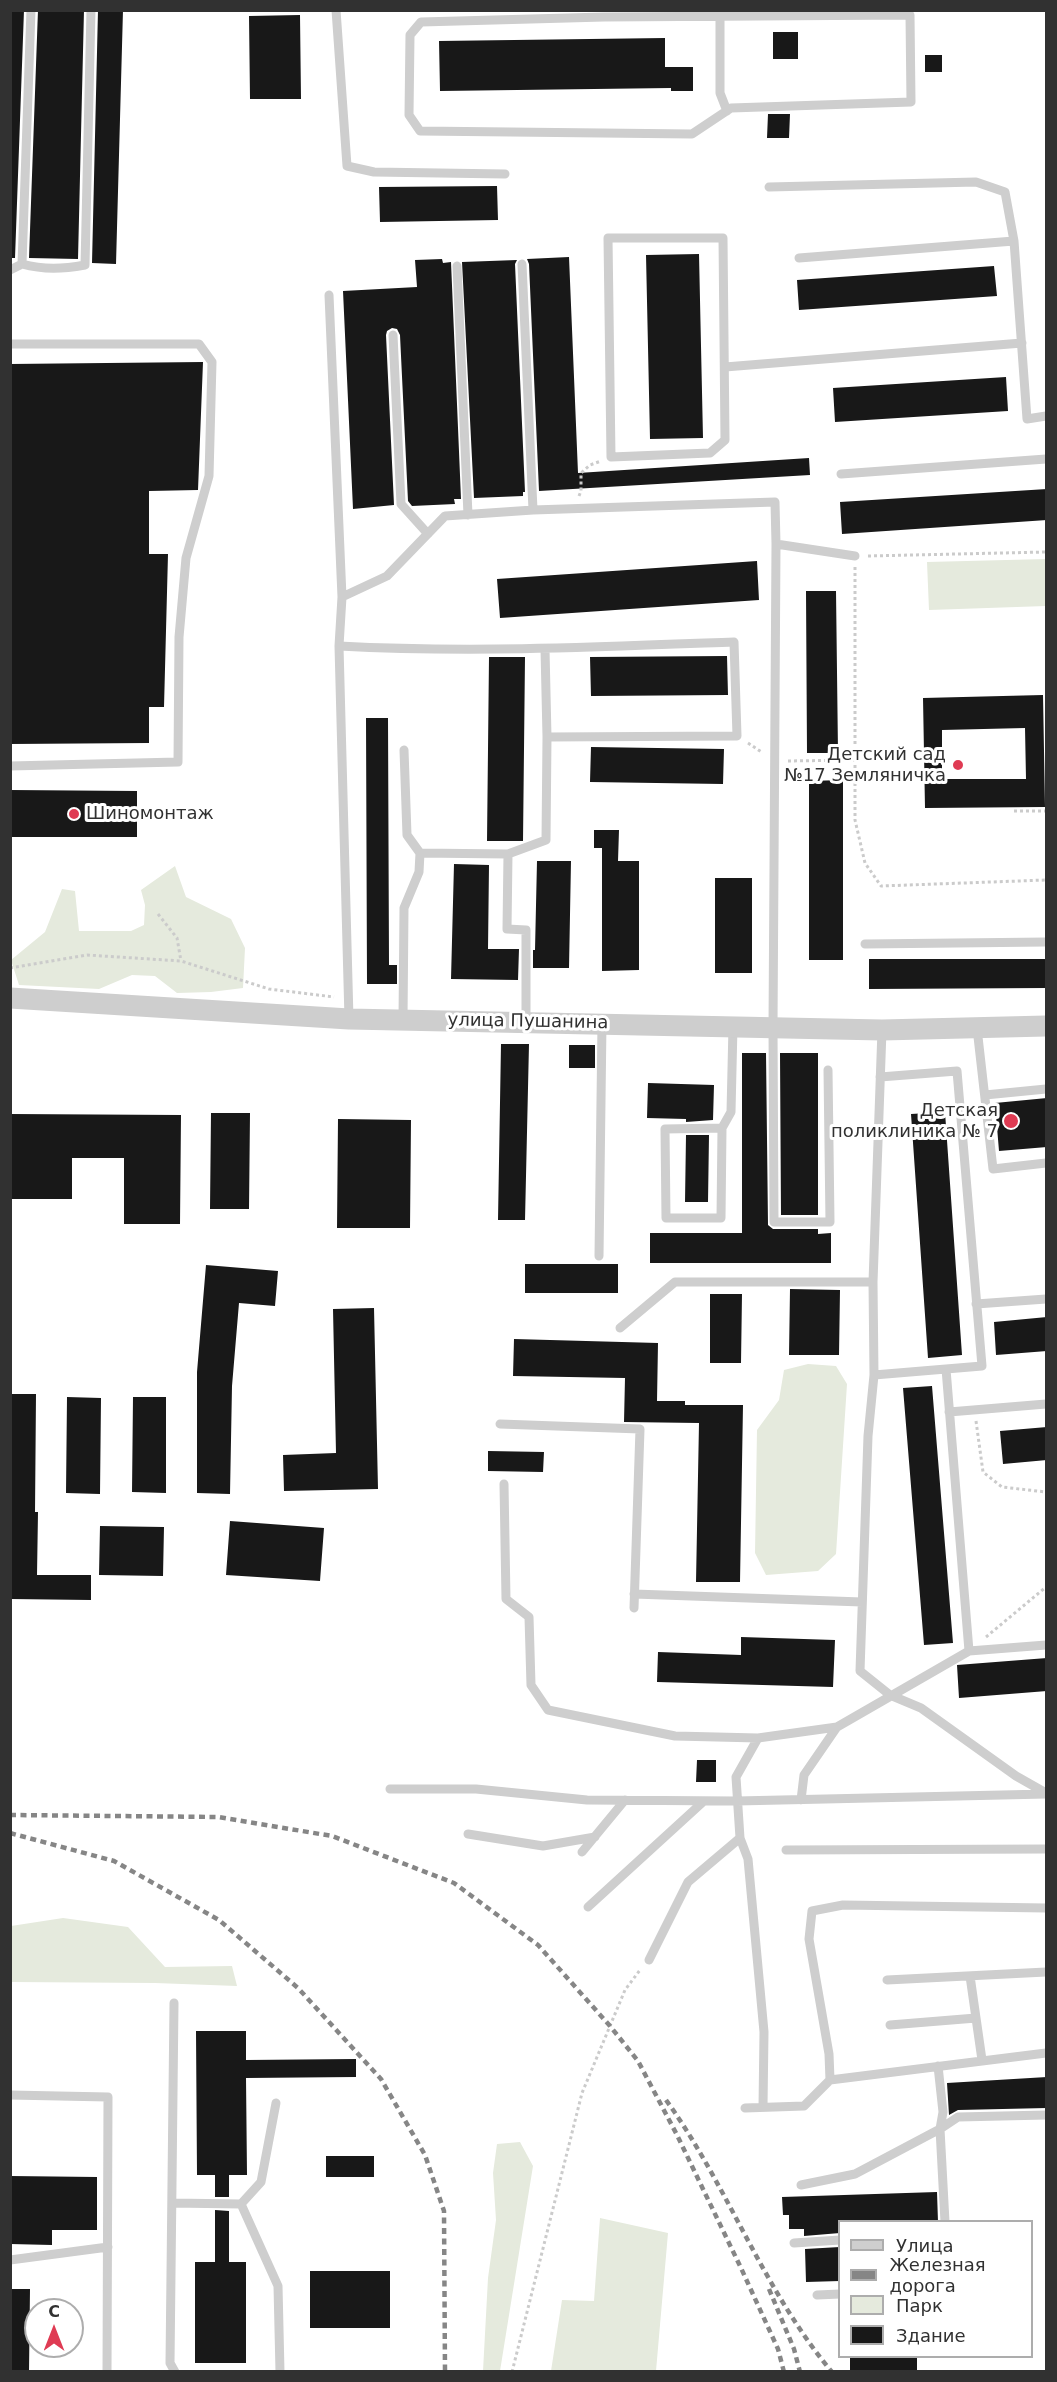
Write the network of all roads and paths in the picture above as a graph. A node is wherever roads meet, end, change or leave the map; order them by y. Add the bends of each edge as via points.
1 (31, 10) edge
2 (91, 10) edge
3 (336, 10) edge
4 (603, 14) edge
5 (720, 16) junction
6 (727, 111) junction
7 (506, 174) dead end
8 (770, 187) dead end
9 (1014, 241) junction
10 (799, 258) dead end
11 (22, 264) junction
12 (522, 264) dead end
13 (457, 266) dead end
14 (10, 270) edge
15 (329, 295) dead end
16 (393, 335) dead end
17 (1022, 343) junction
18 (10, 344) edge
19 (725, 367) junction
20 (1047, 416) edge
21 (611, 457) junction
22 (1047, 459) edge
23 (841, 474) dead end
24 (572, 509) junction
25 (533, 510) junction
26 (468, 515) junction
27 (428, 534) junction
28 (776, 544) junction
29 (1047, 552) edge
30 (855, 556) junction
31 (342, 597) junction
32 (339, 646) junction
33 (545, 649) junction
34 (737, 736) junction
35 (547, 737) junction
36 (404, 750) dead end
37 (855, 760) junction
38 (775, 761) junction
39 (10, 766) edge
40 (1014, 811) dead end
41 (1047, 811) edge
42 (420, 854) junction
43 (508, 854) junction
44 (1047, 880) edge
45 (158, 914) dead end
46 (1047, 942) edge
47 (865, 944) dead end
48 (181, 962) dead end
49 (10, 998) edge
50 (348, 1020) junction
51 (403, 1020) junction
52 (526, 1022) junction
53 (602, 1023) junction
54 (733, 1026) junction
55 (1047, 1026) edge
56 (773, 1027) junction
57 (977, 1028) junction
58 (882, 1030) junction
59 (828, 1070) dead end
60 (880, 1077) junction
61 (1047, 1089) edge
62 (985, 1095) junction
63 (722, 1128) junction
64 (1047, 1163) edge
65 (599, 1256) dead end
66 (873, 1282) junction
67 (1047, 1299) edge
68 (976, 1304) junction
69 (620, 1328) dead end
70 (946, 1369) junction
71 (874, 1375) junction
72 (1047, 1404) edge
73 (974, 1410) junction
74 (949, 1413) junction
75 (500, 1424) dead end
76 (504, 1484) dead end
77 (1047, 1492) edge
78 (1047, 1587) edge
79 (634, 1594) junction
80 (862, 1602) junction
81 (634, 1608) dead end
82 (1047, 1645) edge
83 (969, 1651) junction
84 (890, 1695) junction
85 (837, 1727) junction
86 (758, 1738) junction
87 (390, 1789) dead end
88 (1047, 1793) edge
89 (626, 1800) junction
90 (801, 1800) junction
91 (704, 1801) junction
92 (737, 1801) junction
93 (468, 1834) dead end
94 (595, 1838) junction
95 (740, 1838) junction
96 (1047, 1849) edge
97 (786, 1851) dead end
98 (582, 1852) dead end
99 (588, 1907) dead end
100 (1047, 1908) edge
101 (649, 1960) joint
102 (1047, 1972) edge
103 (970, 1976) junction
104 (887, 1980) dead end
105 (174, 2004) dead end
106 (976, 2018) junction
107 (890, 2025) dead end
108 (1047, 2053) edge
109 (982, 2060) junction
110 (938, 2066) junction
111 (830, 2080) junction
112 (10, 2095) edge
113 (276, 2103) dead end
114 (763, 2107) junction
115 (745, 2108) dead end
116 (1047, 2115) edge
117 (940, 2129) junction
118 (801, 2185) dead end
119 (172, 2203) junction
120 (241, 2204) junction
121 (945, 2220) edge
122 (838, 2240) edge
123 (794, 2243) dead end
124 (108, 2247) junction
125 (10, 2260) edge
126 (838, 2294) edge
127 (817, 2295) dead end
128 (107, 2372) edge
129 (175, 2372) edge
130 (280, 2372) edge
131 (512, 2372) edge

1 - 11 lane
2 - 11 lane via 85,265 38,269
3 - 7 lane via 347,166 374,172
4 - 5 lane
4 - 6 lane via 421,22 410,35 409,115 420,131 692,134
5 - 6 lane via 720,93
5 - 6 lane via 910,15 911,102
8 - 9 lane via 976,182 1005,192
9 - 10 lane
9 - 17 lane
11 - 14 lane
12 - 25 lane
13 - 26 lane
15 - 31 lane
16 - 27 lane via 401,504
17 - 19 lane
17 - 20 lane via 1027,419
18 - 39 lane via 199,344 212,362 209,476 186,558 181,614 178,762
19 - 21 lane via 726,440 710,453
19 - 21 lane via 723,238 608,238
21 - 24 path via 581,473 581,491
22 - 23 lane
24 - 25 lane
24 - 28 lane via 775,502
25 - 26 lane
26 - 27 lane via 445,516
27 - 31 lane via 387,576
28 - 30 lane
28 - 38 lane
29 - 30 path
30 - 37 path
31 - 32 lane
32 - 33 lane
32 - 50 lane
33 - 34 lane via 734,642
33 - 35 lane
34 - 35 lane
34 - 38 path
35 - 43 lane via 546,840
36 - 42 lane via 407,835
37 - 38 path
37 - 44 path via 855,820 865,863 881,886
38 - 56 lane
40 - 41 path
42 - 43 lane
42 - 51 lane via 419,872 404,908
43 - 52 lane via 507,929 526,930
45 - 48 path via 177,938
46 - 47 lane
49 - 50 street, улица Пушанина
50 - 51 street, улица Пушанина
51 - 52 street, улица Пушанина
52 - 53 street, улица Пушанина
53 - 54 street, улица Пушанина
53 - 65 lane
54 - 56 street, улица Пушанина
54 - 63 lane via 731,1112
55 - 57 street, улица Пушанина
56 - 58 street, улица Пушанина
56 - 59 lane via 774,1222 830,1222
57 - 58 street, улица Пушанина
57 - 62 lane
58 - 60 lane
60 - 66 lane
60 - 68 lane via 957,1071
61 - 62 lane
62 - 64 lane via 993,1169
63 - 63 lane via 721,1218 666,1218 665,1129
66 - 69 lane via 675,1282
66 - 71 lane
67 - 68 lane
68 - 70 lane via 982,1366
70 - 71 lane
70 - 74 lane
71 - 80 lane via 867,1436
72 - 73 lane
73 - 74 lane
73 - 77 path via 982,1472 1002,1487
74 - 83 lane
75 - 79 lane via 640,1429
76 - 86 lane via 506,1599 529,1617 531,1685 548,1710 675,1736
78 - 83 path
79 - 80 lane
79 - 81 lane
80 - 84 lane via 860,1671
82 - 83 lane
83 - 84 lane
84 - 85 lane
84 - 88 lane via 921,1708 1016,1776
85 - 86 lane
85 - 90 lane via 804,1775
86 - 92 lane via 736,1777
87 - 89 lane via 476,1789
88 - 90 lane
89 - 91 lane
89 - 94 lane
90 - 92 lane
91 - 92 lane
91 - 99 lane
92 - 95 lane
93 - 94 lane via 543,1846
94 - 98 lane
95 - 101 lane via 688,1882
95 - 114 lane via 748,1859 764,2032
96 - 97 lane
100 - 111 lane via 843,1905 812,1911 810,1939
101 - 131 path via 625,1990 582,2093
102 - 103 lane
103 - 104 lane
103 - 106 lane
105 - 119 lane
106 - 107 lane
106 - 109 lane
108 - 109 lane
109 - 110 lane
110 - 111 lane
110 - 117 lane via 943,2112
111 - 114 lane via 804,2106
112 - 124 lane via 108,2097
113 - 120 lane via 261,2182
114 - 115 lane
116 - 117 lane via 958,2117
117 - 118 lane via 855,2174
117 - 121 lane
119 - 120 lane
119 - 129 lane via 170,2363
120 - 130 lane via 278,2286
122 - 123 lane
124 - 125 lane
124 - 128 lane
126 - 127 lane

